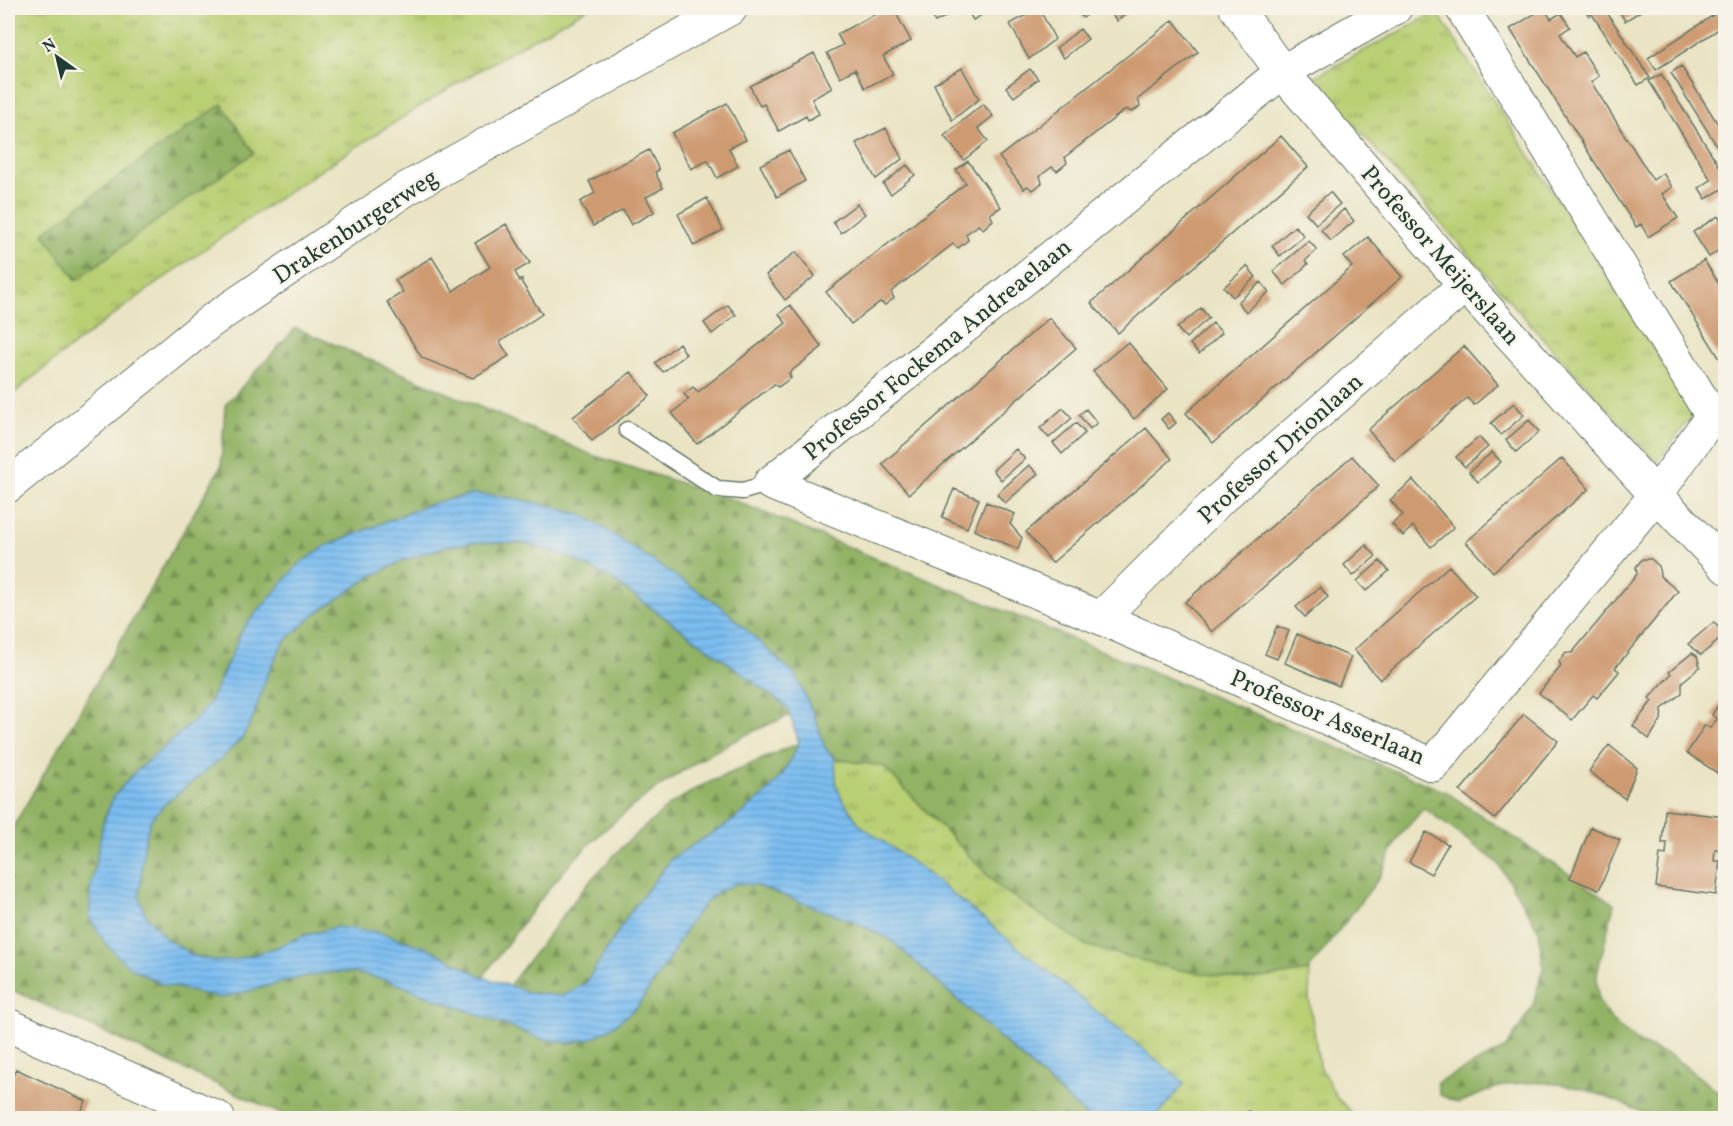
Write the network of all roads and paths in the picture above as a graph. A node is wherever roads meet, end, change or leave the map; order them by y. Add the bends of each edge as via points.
1 (731, 8) edge
2 (1236, 8) edge
3 (1395, 8) edge
4 (1462, 8) edge
5 (1282, 72) junction
6 (1465, 285) junction
7 (627, 430) dead end
8 (770, 483) junction
9 (8, 486) edge
10 (1656, 495) junction
11 (1725, 567) edge
12 (1101, 618) junction
13 (8, 1025) edge
14 (219, 1119) edge

1 - 9 street, Drakenburgerweg via 406,189 211,321
2 - 5 street, Professor Meijerslaan
3 - 5 street, Professor Fockema Andreaelaan
4 - 10 street via 1712,416
5 - 6 street, Professor Meijerslaan
5 - 8 street, Professor Fockema Andreaelaan
6 - 10 street, Professor Meijerslaan
6 - 12 street, Professor Drionlaan via 1222,497
7 - 8 lane via 717,489 743,491
8 - 12 street, Professor Fockema Andreaelaan
10 - 11 street, Professor Meijerslaan
10 - 12 street, Professor Asserlaan via 1433,765
13 - 14 street

